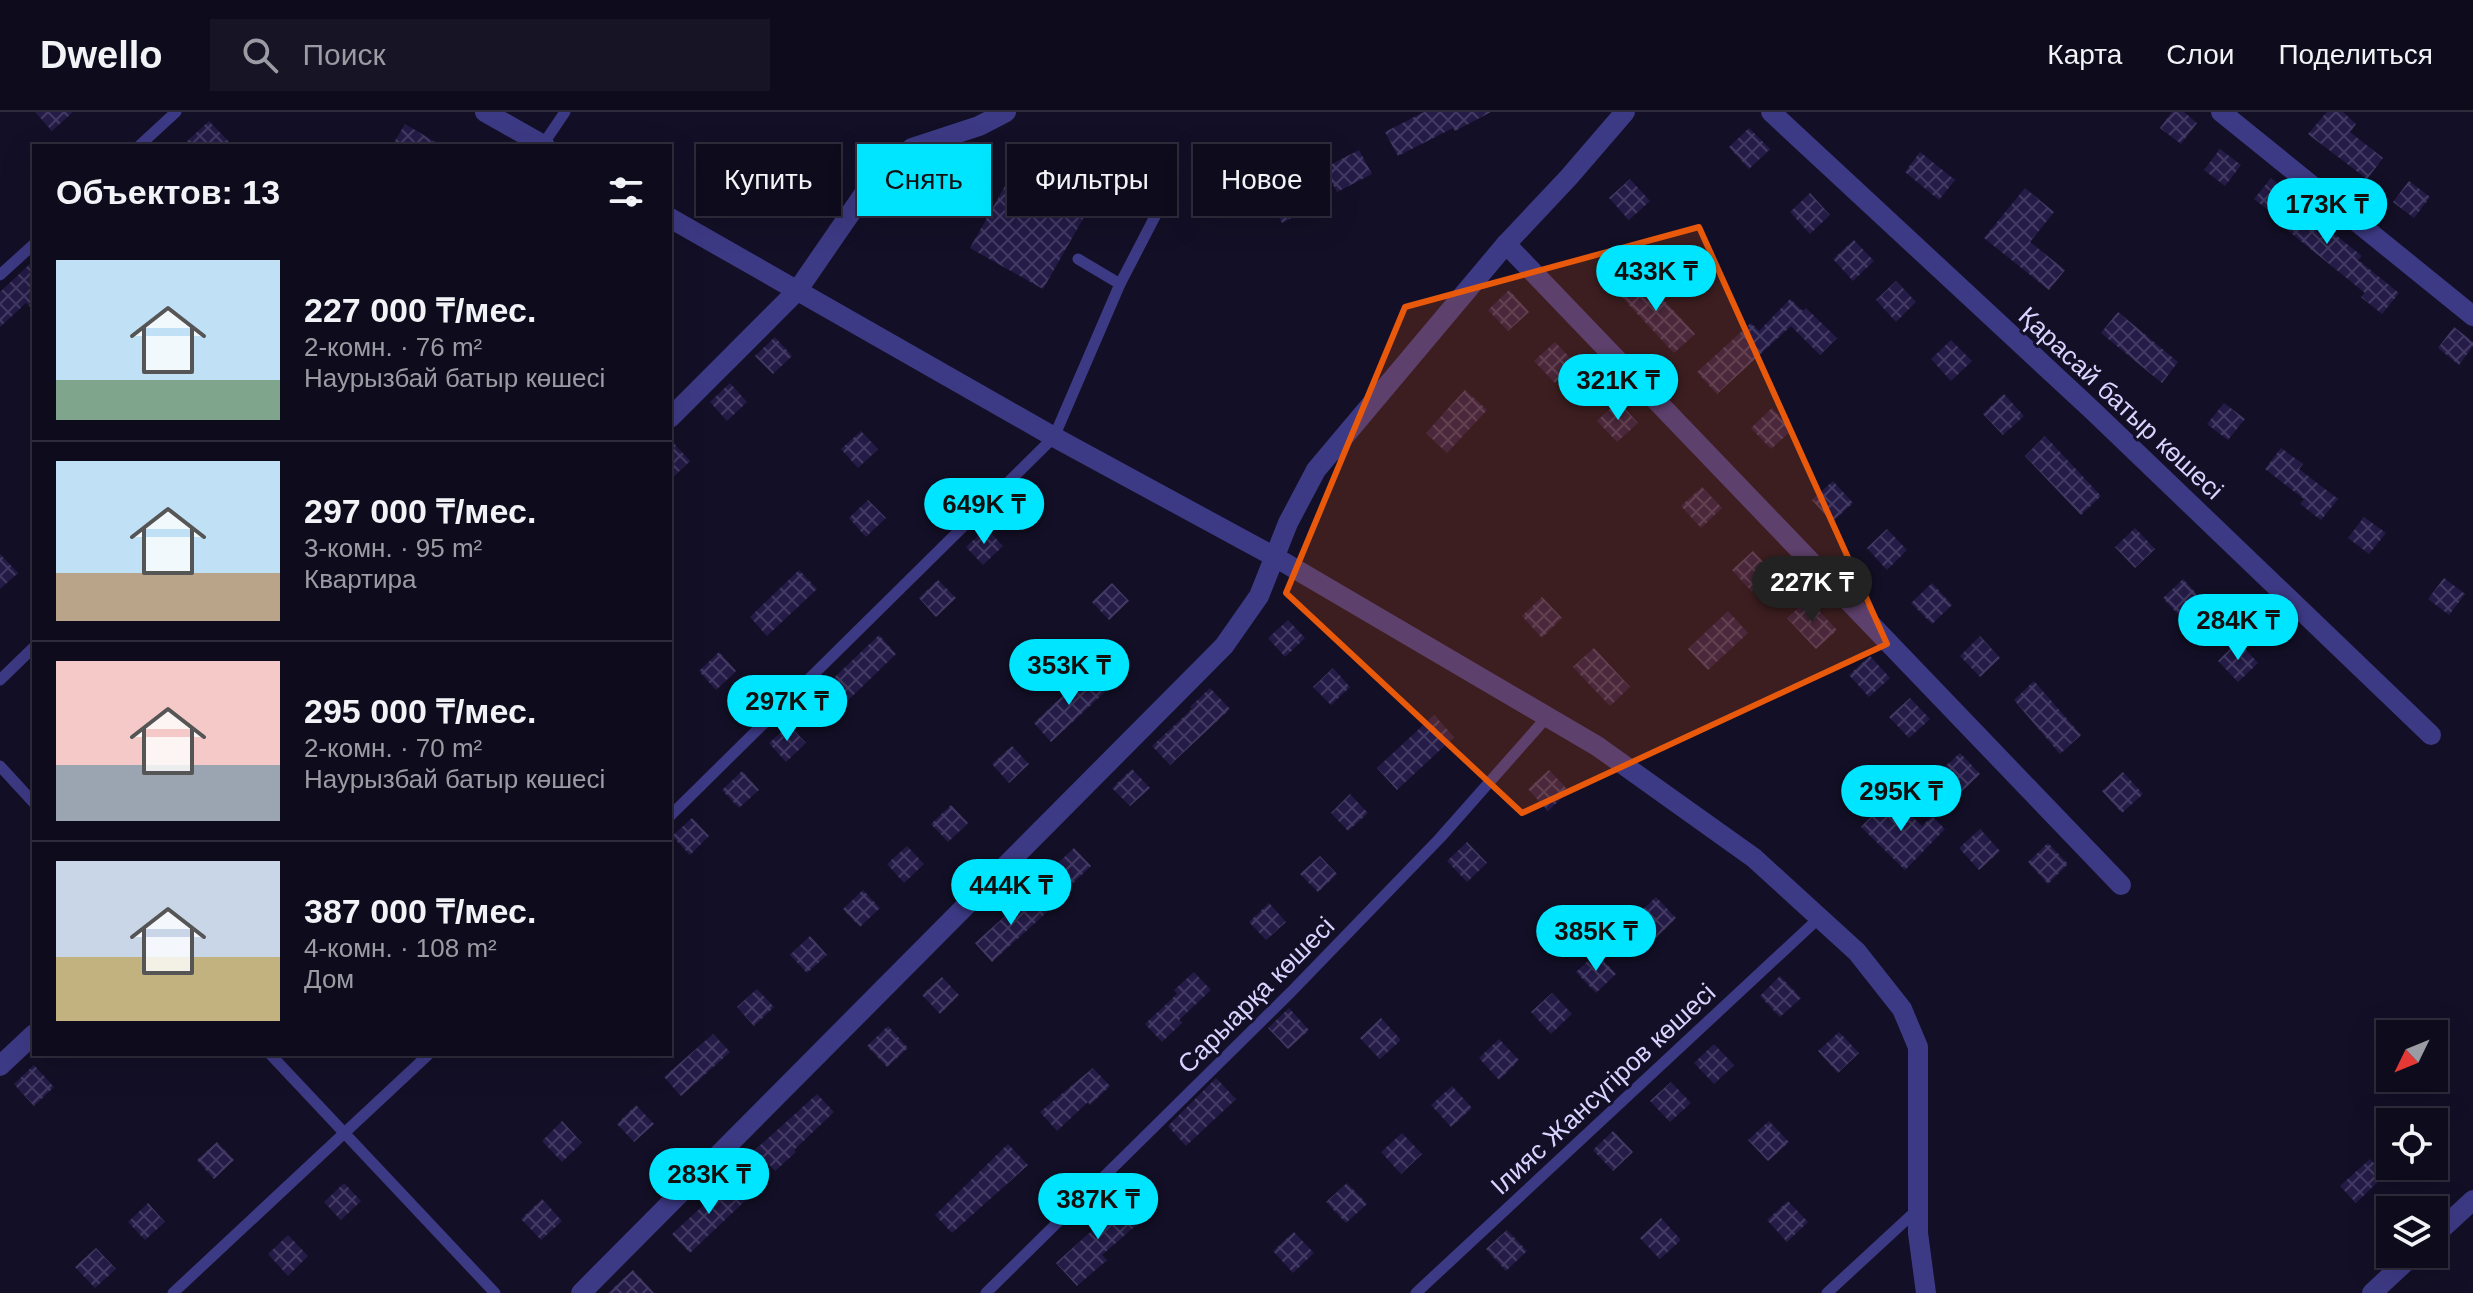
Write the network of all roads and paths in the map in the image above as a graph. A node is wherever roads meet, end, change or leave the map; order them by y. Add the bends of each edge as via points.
1 (176, 112) edge
2 (485, 112) edge
3 (565, 112) edge
4 (1006, 112) edge
5 (1625, 112) edge
6 (1771, 112) edge
7 (2221, 112) edge
8 (141, 144) edge
9 (540, 144) edge
10 (544, 144) edge
11 (1155, 216) edge
12 (672, 219) edge
13 (1506, 244) junction
14 (32, 246) edge
15 (1078, 259) dead end
16 (0, 275) edge
17 (1120, 284) junction
18 (797, 291) junction
19 (2473, 316) edge
20 (672, 416) edge
21 (1054, 437) junction
22 (1273, 556) junction
23 (32, 649) edge
24 (0, 680) edge
25 (1547, 717) junction
26 (2431, 735) dead end
27 (0, 766) edge
28 (32, 801) edge
29 (672, 814) edge
30 (2121, 885) dead end
31 (1819, 918) junction
32 (32, 1036) edge
33 (272, 1056) edge
34 (427, 1056) edge
35 (0, 1066) edge
36 (346, 1133) junction
37 (2473, 1200) edge
38 (1918, 1209) junction
39 (2448, 1223) edge
40 (2399, 1268) edge
41 (173, 1293) edge
42 (495, 1293) edge
43 (581, 1293) edge
44 (986, 1293) edge
45 (1416, 1293) edge
46 (1827, 1293) edge
47 (1926, 1293) edge
48 (2372, 1293) edge

1 - 8 lane
2 - 9 street
3 - 10 lane
4 - 18 street via 912,148 870,185
5 - 13 street
6 - 26 street, Қарасай батыр көшесі
7 - 19 street
11 - 17 lane
12 - 18 street
13 - 22 street via 1316,470
13 - 30 street
14 - 16 lane
15 - 17 lane
17 - 21 lane
18 - 20 street
18 - 21 street
21 - 22 street
21 - 29 lane
22 - 25 street
22 - 43 street via 1259,596 1224,646
23 - 24 lane
25 - 31 street via 1597,746 1754,858
25 - 44 lane, Сарыарқа көшесі via 1440,838 1291,992
27 - 28 lane
31 - 38 street via 1857,952 1902,1009 1918,1047
31 - 45 lane, Ілияс Жансүгіров көшесі
32 - 35 street
33 - 36 lane
34 - 36 lane
36 - 41 lane
36 - 42 lane
37 - 39 street
38 - 46 lane
38 - 47 street
40 - 48 street

